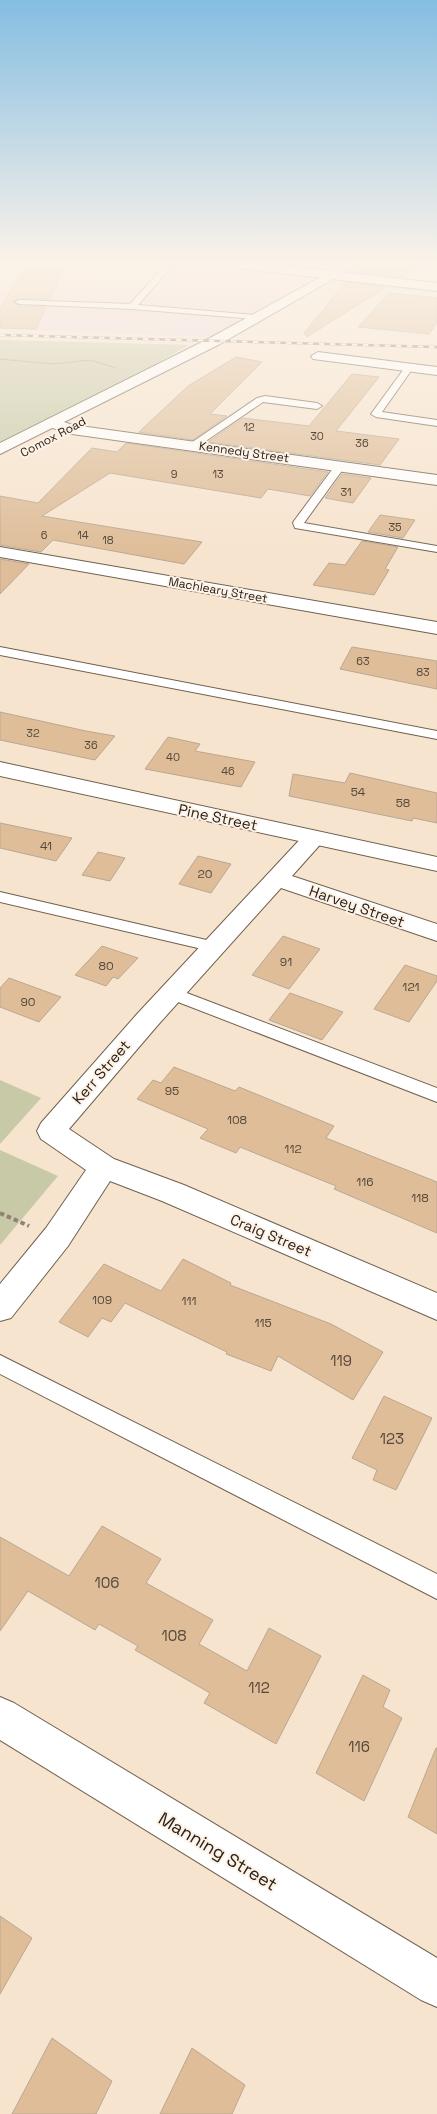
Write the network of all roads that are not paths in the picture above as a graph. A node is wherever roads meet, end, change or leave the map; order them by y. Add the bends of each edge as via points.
1 (174, 361) edge
2 (180, 361) edge
3 (353, 361) edge
4 (409, 368) junction
5 (437, 371) edge
6 (317, 406) dead end
7 (51, 423) junction
8 (437, 423) edge
9 (72, 428) junction
10 (193, 445) junction
11 (0, 449) edge
12 (3, 464) dead end
13 (342, 466) junction
14 (437, 480) edge
15 (437, 549) edge
16 (0, 552) edge
17 (437, 628) edge
18 (0, 651) edge
19 (437, 735) edge
20 (0, 769) edge
21 (314, 838) junction
22 (437, 864) edge
23 (277, 879) junction
24 (0, 897) edge
25 (437, 933) edge
26 (215, 946) junction
27 (171, 993) junction
28 (437, 1095) edge
29 (104, 1167) junction
30 (437, 1307) edge
31 (0, 1308) edge
32 (0, 1364) edge
33 (437, 1586) edge
34 (0, 1717) edge
35 (437, 1984) edge

1 - 7 street, Comox Road
2 - 9 street, Comox Road
3 - 4 street
4 - 5 street
4 - 8 lane via 376,414
6 - 10 lane via 260,400
7 - 9 street, Kennedy Street
7 - 11 street, Comox Road
9 - 10 street, Kennedy Street
9 - 12 street, Comox Road
10 - 13 street, Kennedy Street
13 - 14 street, Kennedy Street
13 - 15 lane via 298,523 299,526
16 - 17 street, Machleary Street
18 - 19 lane
20 - 21 street, Pine Street
21 - 22 street, Pine Street
21 - 23 street, Kerr Street
23 - 25 street, Harvey Street
23 - 26 street, Kerr Street
24 - 26 lane
26 - 27 street, Kerr Street
27 - 28 lane
27 - 29 street, Kerr Street via 51,1131
29 - 30 street, Craig Street via 173,1193
29 - 31 street via 57,1238
32 - 33 lane
34 - 35 street, Manning Street

